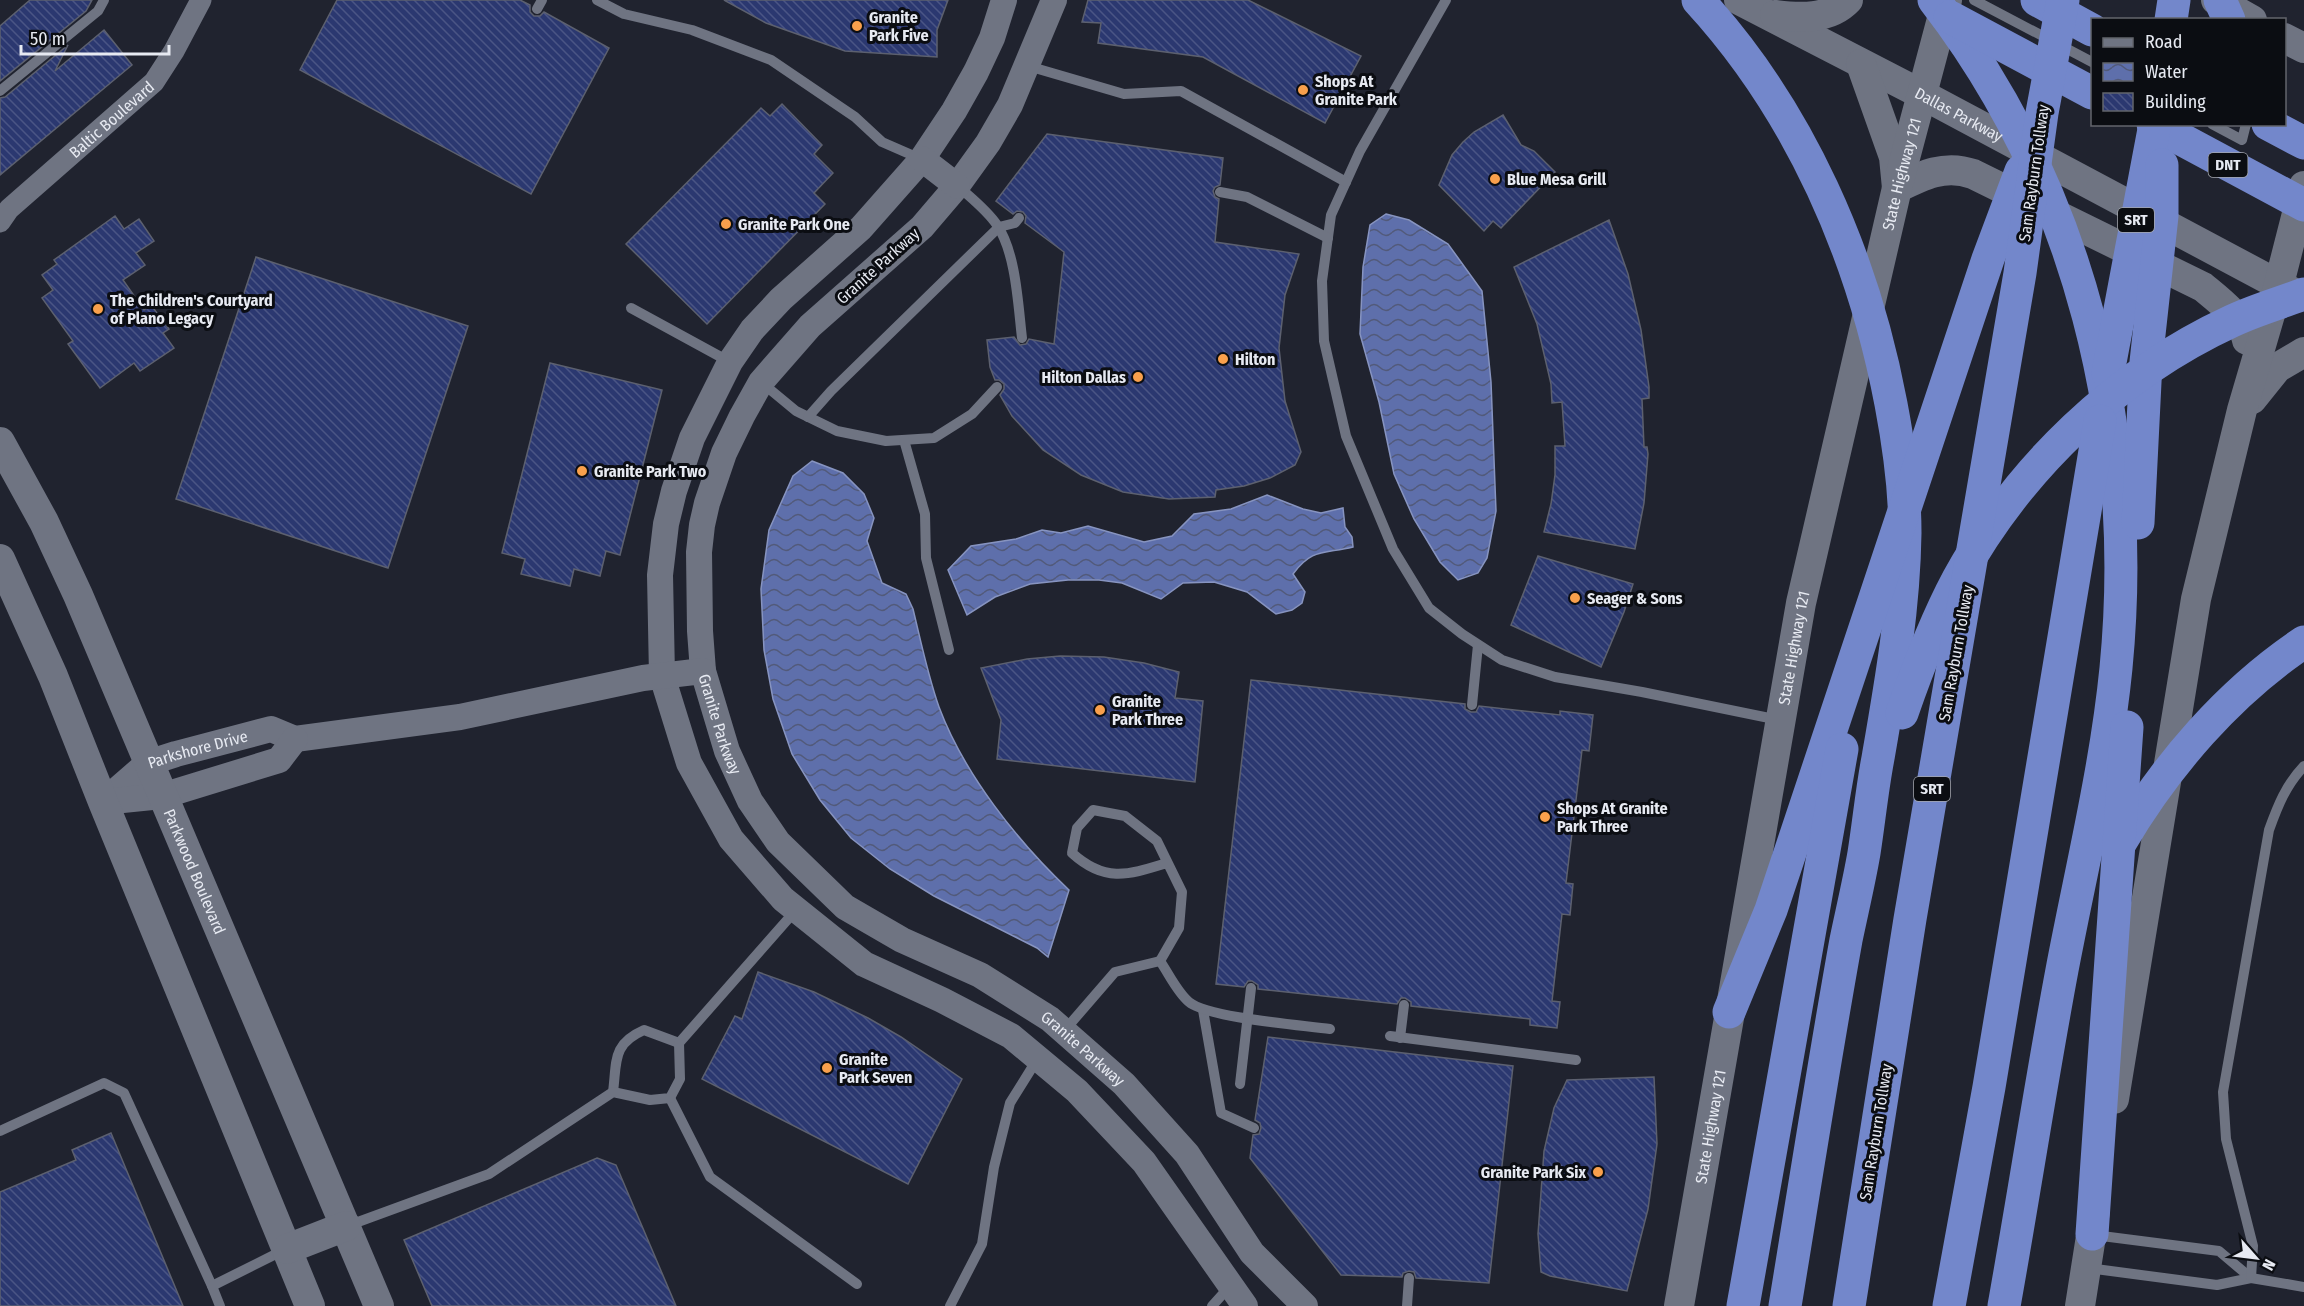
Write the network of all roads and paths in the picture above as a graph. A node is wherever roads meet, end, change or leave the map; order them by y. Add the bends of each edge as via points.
1 (104, 0) edge
2 (201, 0) edge
3 (597, 0) edge
4 (1004, 0) edge
5 (1054, 0) edge
6 (1446, 0) edge
7 (1698, 0) edge
8 (1739, 0) edge
9 (1848, 0) edge
10 (1919, 0) edge
11 (1934, 0) edge
12 (1947, 0) edge
13 (1974, 0) edge
14 (2037, 0) edge
15 (2063, 0) edge
16 (2174, 0) edge
17 (2218, 0) edge
18 (1766, 13) junction
19 (2171, 18) edge
20 (2228, 18) edge
21 (2249, 18) edge
22 (2091, 29) edge
23 (2286, 39) edge
24 (2304, 48) edge
25 (2091, 61) edge
26 (1861, 64) junction
27 (1028, 66) junction
28 (0, 91) edge
29 (2091, 92) edge
30 (1923, 95) junction
31 (2286, 112) edge
32 (2042, 113) junction
33 (2154, 126) edge
34 (2158, 126) edge
35 (2161, 126) edge
36 (2216, 126) edge
37 (2246, 126) edge
38 (2272, 126) edge
39 (2304, 136) edge
40 (2304, 143) edge
41 (922, 159) junction
42 (1346, 182) junction
43 (957, 186) junction
44 (2304, 186) edge
45 (1897, 188) junction
46 (1220, 192) dead end
47 (2304, 204) edge
48 (1019, 219) dead end
49 (0, 222) edge
50 (999, 227) junction
51 (1328, 238) junction
52 (2296, 292) edge
53 (631, 308) dead end
54 (1022, 338) dead end
55 (2304, 352) edge
56 (730, 362) junction
57 (2253, 375) junction
58 (761, 382) junction
59 (997, 387) dead end
60 (2242, 410) junction
61 (808, 417) junction
62 (904, 440) junction
63 (0, 442) edge
64 (0, 559) edge
65 (1862, 632) junction
66 (2304, 642) edge
67 (1478, 645) junction
68 (949, 650) dead end
69 (703, 671) junction
70 (662, 676) junction
71 (1472, 705) dead end
72 (1779, 720) junction
73 (295, 739) junction
74 (148, 763) junction
75 (2304, 766) edge
76 (1872, 790) junction
77 (162, 796) junction
78 (104, 802) junction
79 (1167, 863) junction
80 (796, 910) junction
81 (1160, 961) junction
82 (2061, 974) junction
83 (1251, 988) dead end
84 (1404, 1005) dead end
85 (1203, 1010) junction
86 (1729, 1012) junction
87 (1248, 1018) junction
88 (1330, 1029) dead end
89 (1064, 1031) junction
90 (679, 1043) junction
91 (1038, 1058) junction
92 (1576, 1060) dead end
93 (1240, 1084) dead end
94 (613, 1092) junction
95 (670, 1098) junction
96 (1254, 1128) dead end
97 (0, 1131) edge
98 (346, 1227) junction
99 (2092, 1234) junction
100 (286, 1249) junction
101 (2086, 1268) junction
102 (1409, 1278) dead end
103 (2251, 1278) junction
104 (856, 1284) dead end
105 (212, 1286) junction
106 (2304, 1287) edge
107 (1238, 1296) edge
108 (220, 1306) edge
109 (310, 1306) edge
110 (379, 1306) edge
111 (950, 1306) edge
112 (1212, 1306) edge
113 (1305, 1306) edge
114 (1407, 1306) edge
115 (1679, 1306) edge
116 (1743, 1306) edge
117 (1785, 1306) edge
118 (1849, 1306) edge
119 (1949, 1306) edge
120 (2004, 1306) edge
121 (2080, 1306) edge

1 - 28 lane via 98,11
2 - 49 street, Baltic Boulevard via 154,82 9,209
3 - 41 lane via 624,14 692,30 771,60 855,117 882,142
4 - 41 street via 976,72
5 - 27 street, Granite Parkway
6 - 42 lane
7 - 76 highway via 1766,87 1823,189 1854,263 1883,364 1899,446 1905,533 1897,649
8 - 18 main road, Dallas Parkway
9 - 18 main road via 1830,11 1802,19
10 - 29 highway
11 - 82 highway via 2001,100 2049,197 2086,304 2113,437 2121,564 2115,672
12 - 30 main road, State Highway 121
13 - 25 lane
14 - 22 highway
15 - 32 highway, Sam Rayburn Tollway / SRT
16 - 19 highway
17 - 20 highway
17 - 21 main road
18 - 26 main road, Dallas Parkway
23 - 24 main road
26 - 30 main road, Dallas Parkway
26 - 45 main road via 1894,157
27 - 42 lane via 1124,94 1181,91
27 - 43 street, Granite Parkway via 988,143
30 - 45 main road, State Highway 121
30 - 52 main road, Dallas Parkway
31 - 39 highway
32 - 65 highway via 1988,259
32 - 118 highway, Sam Rayburn Tollway / SRT via 2020,273 1910,919
33 - 119 highway, SRT via 2117,315
34 - 47 highway, DNT
35 - 99 highway via 2162,216 2146,362 2131,665
36 - 37 lane via 2242,140
38 - 40 highway
41 - 43 street
41 - 56 street via 861,228 781,299 752,330
42 - 51 lane via 1331,215
43 - 50 lane
43 - 58 street, Granite Parkway via 921,227 810,326
44 - 52 main road
45 - 57 main road via 1927,174 1959,169 2203,288 2226,306 2246,334
45 - 72 main road, State Highway 121 via 1801,603
46 - 51 lane via 1247,196
48 - 50 lane
50 - 54 lane via 1009,254
50 - 61 lane
51 - 67 lane via 1322,280 1324,340 1346,436 1393,549 1429,608
52 - 57 main road
52 - 76 highway via 2202,336 2138,377 2058,444 2017,490 1988,530 1938,618
53 - 56 lane
55 - 60 main road via 2277,368
56 - 58 street
56 - 70 street via 692,438 666,524 660,575
57 - 60 main road
58 - 61 lane
58 - 69 street, Granite Parkway via 724,453 702,525 699,563
59 - 62 lane via 972,414 934,438
60 - 99 main road via 2196,599
61 - 62 lane via 837,431 886,441
62 - 68 lane via 925,514 926,558
63 - 74 main road, Parkwood Boulevard via 78,595
64 - 78 main road
65 - 86 highway via 1771,910
65 - 116 highway
66 - 82 highway via 2240,693 2197,737 2159,785 2108,865
67 - 71 lane
67 - 72 lane via 1502,660 1555,677
69 - 70 street, Parkshore Drive
69 - 89 street, Granite Parkway via 727,752 750,801 778,842 846,907 902,940 980,975
70 - 73 street, Parkshore Drive via 460,717
70 - 80 street via 689,763 731,839
72 - 86 main road, State Highway 121
73 - 74 street, Parkshore Drive via 271,729
73 - 77 street, Parkshore Drive via 279,760
74 - 77 main road, Parkwood Boulevard
74 - 78 street, Parkshore Drive
75 - 103 lane via 2277,804 2269,830 2223,1092 2226,1139 2253,1246
76 - 117 highway
77 - 78 street, Parkshore Drive
77 - 98 main road, Parkwood Boulevard
78 - 100 main road
79 - 79 lane via 1157,841 1125,816 1093,810 1077,828 1072,853 1087,867 1110,874 1138,872
79 - 81 lane via 1182,892 1179,928
80 - 90 lane
80 - 91 street via 864,964 1011,1036
81 - 85 lane via 1183,995
81 - 89 lane via 1115,972
82 - 120 highway
83 - 87 lane
84 - 92 lane via 1395,1037
85 - 87 lane
85 - 96 lane via 1221,1113
86 - 115 main road, State Highway 121
87 - 88 lane
87 - 93 lane
89 - 91 street
89 - 113 street, Granite Parkway via 1124,1084 1187,1155 1252,1253
90 - 94 lane via 644,1030 629,1037 618,1051
90 - 95 lane via 680,1079
91 - 107 street via 1077,1091 1144,1162
91 - 111 lane via 1010,1103 994,1167 982,1244
94 - 95 lane via 650,1100
94 - 98 lane via 489,1174
95 - 104 lane via 711,1177
97 - 105 lane via 104,1083 124,1093
98 - 100 main road
98 - 110 main road, Parkwood Boulevard
99 - 101 main road
99 - 103 lane via 2219,1251
100 - 105 lane
100 - 109 main road
101 - 103 lane via 2217,1285
101 - 121 main road
102 - 114 lane
103 - 106 lane
105 - 108 lane
107 - 112 lane

